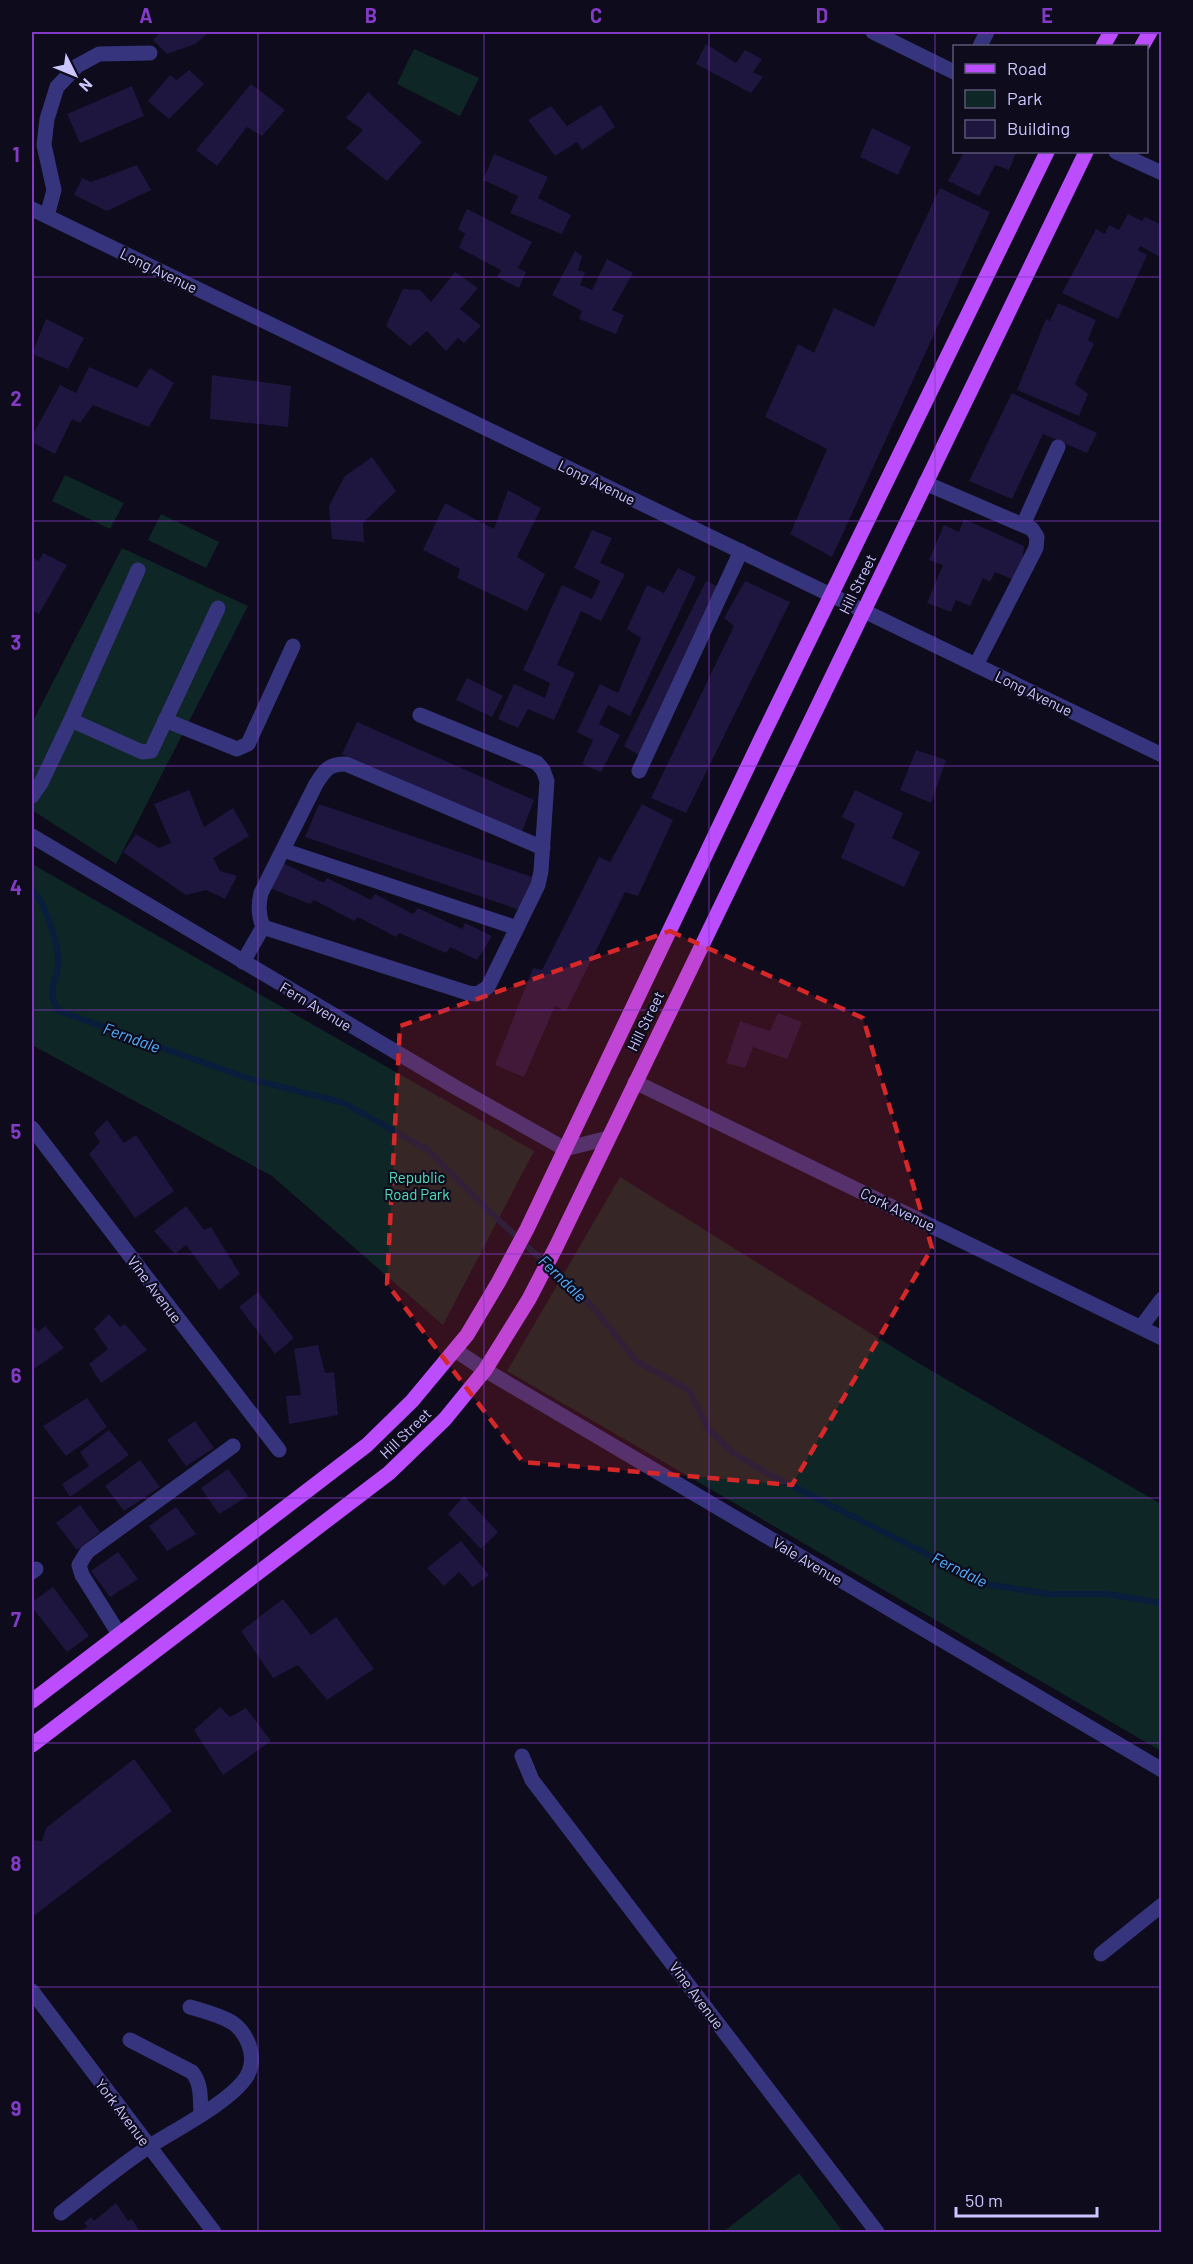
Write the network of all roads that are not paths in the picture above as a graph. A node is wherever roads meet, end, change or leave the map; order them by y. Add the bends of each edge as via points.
1 (873, 32) edge
2 (1111, 32) edge
3 (1103, 45) edge
4 (150, 53) dead end
5 (953, 72) edge
6 (1047, 153) edge
7 (1086, 153) edge
8 (1118, 153) edge
9 (1161, 173) edge
10 (32, 208) edge
11 (47, 216) junction
12 (1058, 447) dead end
13 (926, 483) junction
14 (1023, 525) junction
15 (741, 551) junction
16 (138, 570) dead end
17 (833, 595) junction
18 (218, 608) dead end
19 (864, 611) junction
20 (293, 646) dead end
21 (976, 665) junction
22 (420, 716) dead end
23 (71, 720) junction
24 (165, 720) junction
25 (1161, 755) edge
26 (639, 771) dead end
27 (32, 796) edge
28 (32, 836) edge
29 (543, 848) junction
30 (283, 850) junction
31 (263, 927) junction
32 (517, 928) junction
33 (243, 962) junction
34 (634, 1082) junction
35 (32, 1128) edge
36 (608, 1138) junction
37 (565, 1149) junction
38 (1161, 1299) edge
39 (1141, 1327) junction
40 (1161, 1338) edge
41 (455, 1350) junction
42 (484, 1370) junction
43 (233, 1446) dead end
44 (279, 1450) dead end
45 (119, 1634) junction
46 (32, 1701) edge
47 (32, 1745) edge
48 (522, 1756) dead end
49 (1161, 1770) edge
50 (1161, 1905) edge
51 (1101, 1954) dead end
52 (32, 1991) edge
53 (190, 2007) dead end
54 (130, 2040) dead end
55 (201, 2115) junction
56 (149, 2147) junction
57 (61, 2212) dead end
58 (214, 2232) edge
59 (877, 2232) edge

1 - 5 street
2 - 3 main road
4 - 11 street via 99,54 77,66 57,87 44,145 54,190
6 - 17 main road, Hill Street
7 - 13 main road, Hill Street
8 - 9 street
10 - 11 street, Long Avenue
11 - 15 street, Long Avenue
12 - 14 street
13 - 14 street
13 - 19 main road, Hill Street
14 - 21 street via 1037,537 1036,548
15 - 17 street, Long Avenue
15 - 26 street
16 - 23 street
17 - 19 street, Long Avenue
17 - 37 main road, Hill Street
18 - 24 street
19 - 21 street, Long Avenue
19 - 34 main road, Hill Street
20 - 24 street via 243,748
21 - 25 street, Long Avenue
22 - 29 street via 537,763 547,781
23 - 24 street via 147,753
23 - 27 street
28 - 33 street, Fern Avenue
29 - 30 street via 346,764 335,764 325,770 316,784
29 - 32 street via 538,885
30 - 31 street via 261,893 259,919
30 - 32 street
31 - 32 street via 477,994 488,987
31 - 33 street
33 - 37 street, Fern Avenue
34 - 36 main road, Hill Street
34 - 39 street, Cork Avenue
35 - 44 street, Vine Avenue
36 - 37 street
36 - 42 main road, Hill Street via 529,1299
37 - 41 main road, Hill Street via 498,1283
38 - 39 street
39 - 40 street, Cork Avenue
41 - 42 street, Vale Avenue
41 - 45 main road, Hill Street via 401,1413 367,1445
42 - 47 main road, Hill Street via 445,1419 389,1473
42 - 49 street, Vale Avenue
43 - 45 street via 87,1552 79,1565
45 - 46 main road, Hill Street
48 - 59 street, Vine Avenue via 532,1780
50 - 51 street
52 - 56 street, York Avenue
53 - 55 street via 235,2024 252,2052 246,2077
54 - 55 street via 192,2072 200,2087
55 - 56 street
56 - 57 street
56 - 58 street, York Avenue

